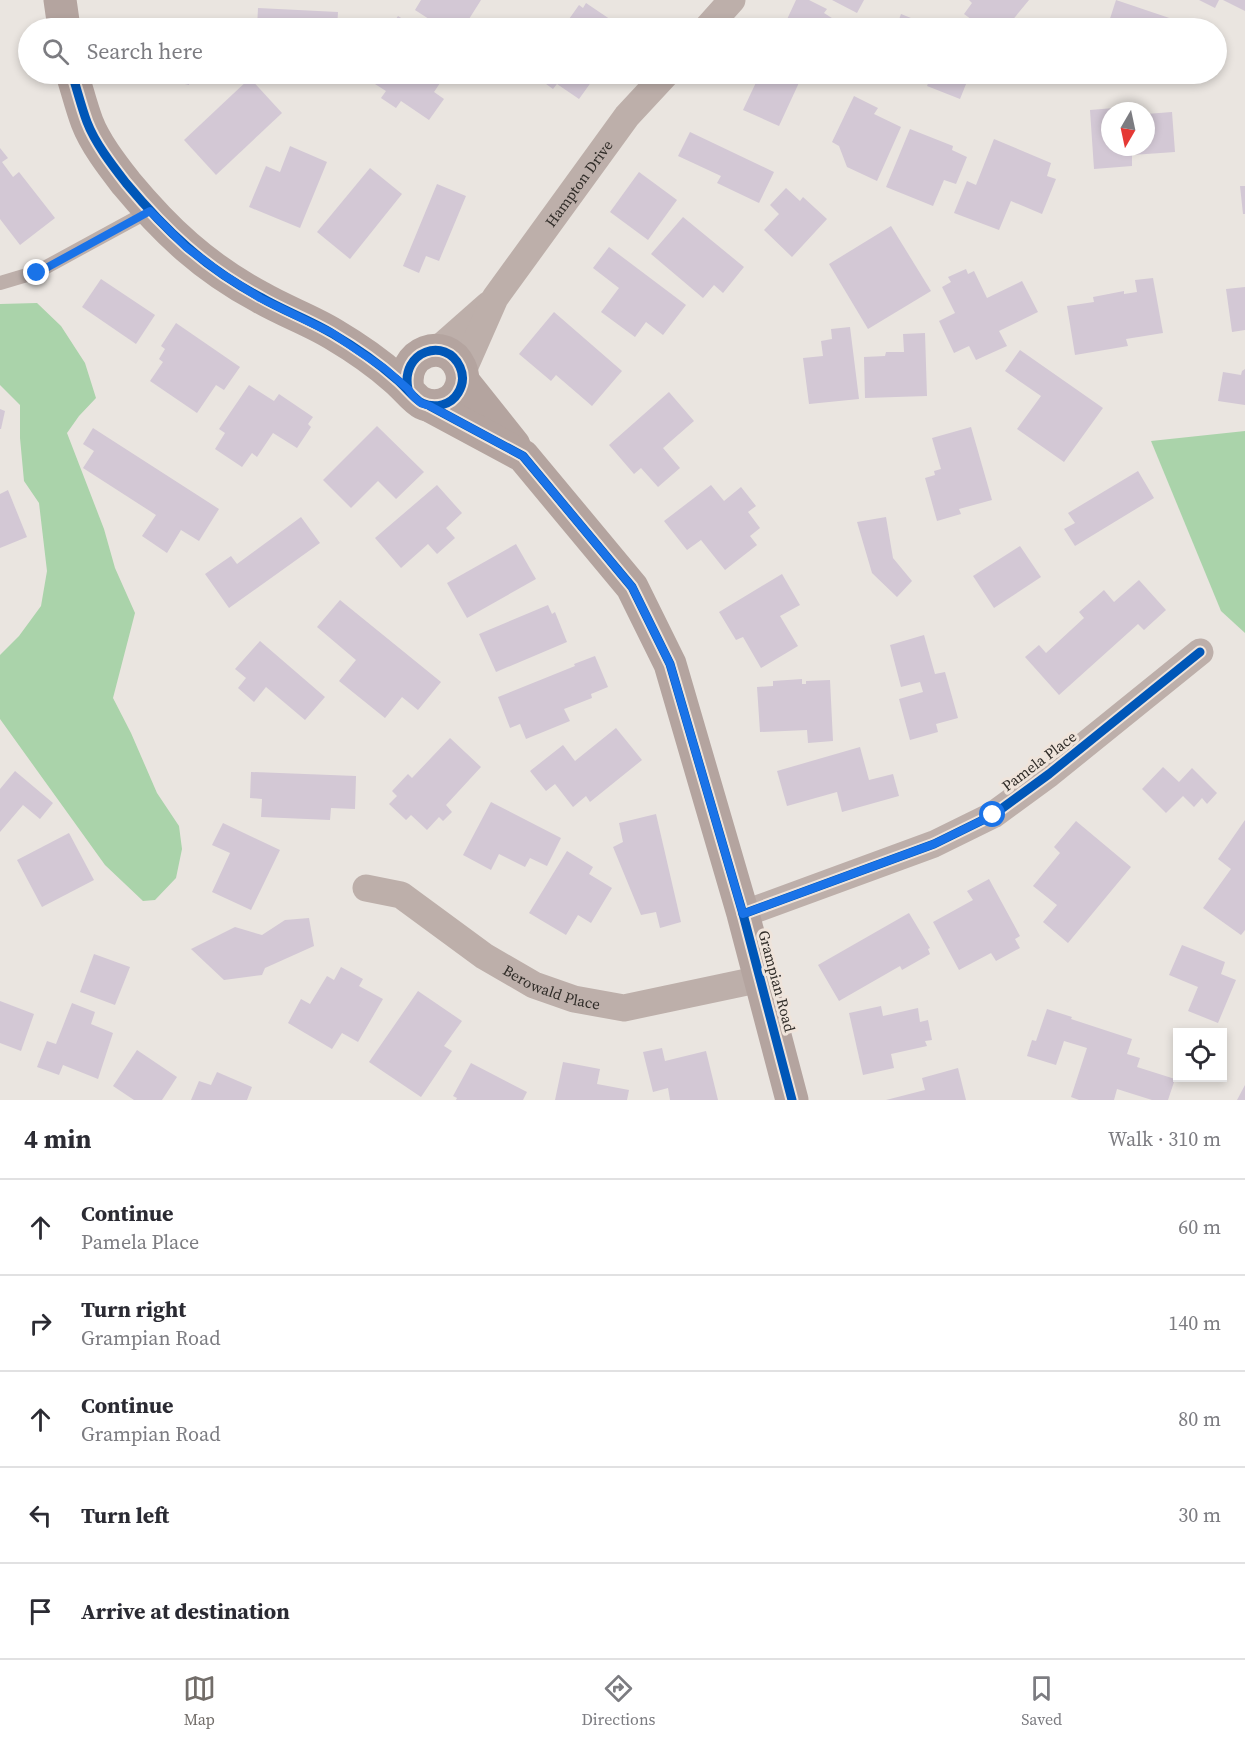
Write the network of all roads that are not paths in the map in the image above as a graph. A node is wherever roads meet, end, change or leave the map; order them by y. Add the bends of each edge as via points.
1 (60, 0) edge
2 (732, 0) edge
3 (63, 18) edge
4 (716, 18) edge
5 (75, 84) edge
6 (657, 84) edge
7 (150, 211) junction
8 (0, 283) edge
9 (495, 298) junction
10 (332, 333) junction
11 (432, 351) junction
12 (462, 377) junction
13 (419, 397) junction
14 (524, 457) junction
15 (1200, 652) dead end
16 (366, 888) dead end
17 (743, 914) junction
18 (761, 979) junction
19 (792, 1100) edge

1 - 3 street
2 - 4 street
5 - 7 street, Grampian Road via 87,123 111,164
6 - 9 street, Hampton Drive via 627,116
7 - 8 lane via 37,273
7 - 10 street, Grampian Road via 186,247 222,274 260,298
9 - 11 street, Hampton Drive
9 - 12 street, Hampton Drive
10 - 11 street, Grampian Road
10 - 13 street, Grampian Road
11 - 12 street via 453,357
11 - 13 street via 419,355 408,370 406,380
12 - 13 street via 455,397 448,403 440,406
12 - 14 street, Grampian Road
13 - 14 street, Grampian Road
14 - 17 street, Grampian Road via 632,587 670,664
15 - 17 street, Pamela Place via 993,815 934,844
16 - 18 street, Berowald Place via 400,895 484,957 534,985 574,999 624,1008
17 - 18 street, Grampian Road
18 - 19 street, Grampian Road

